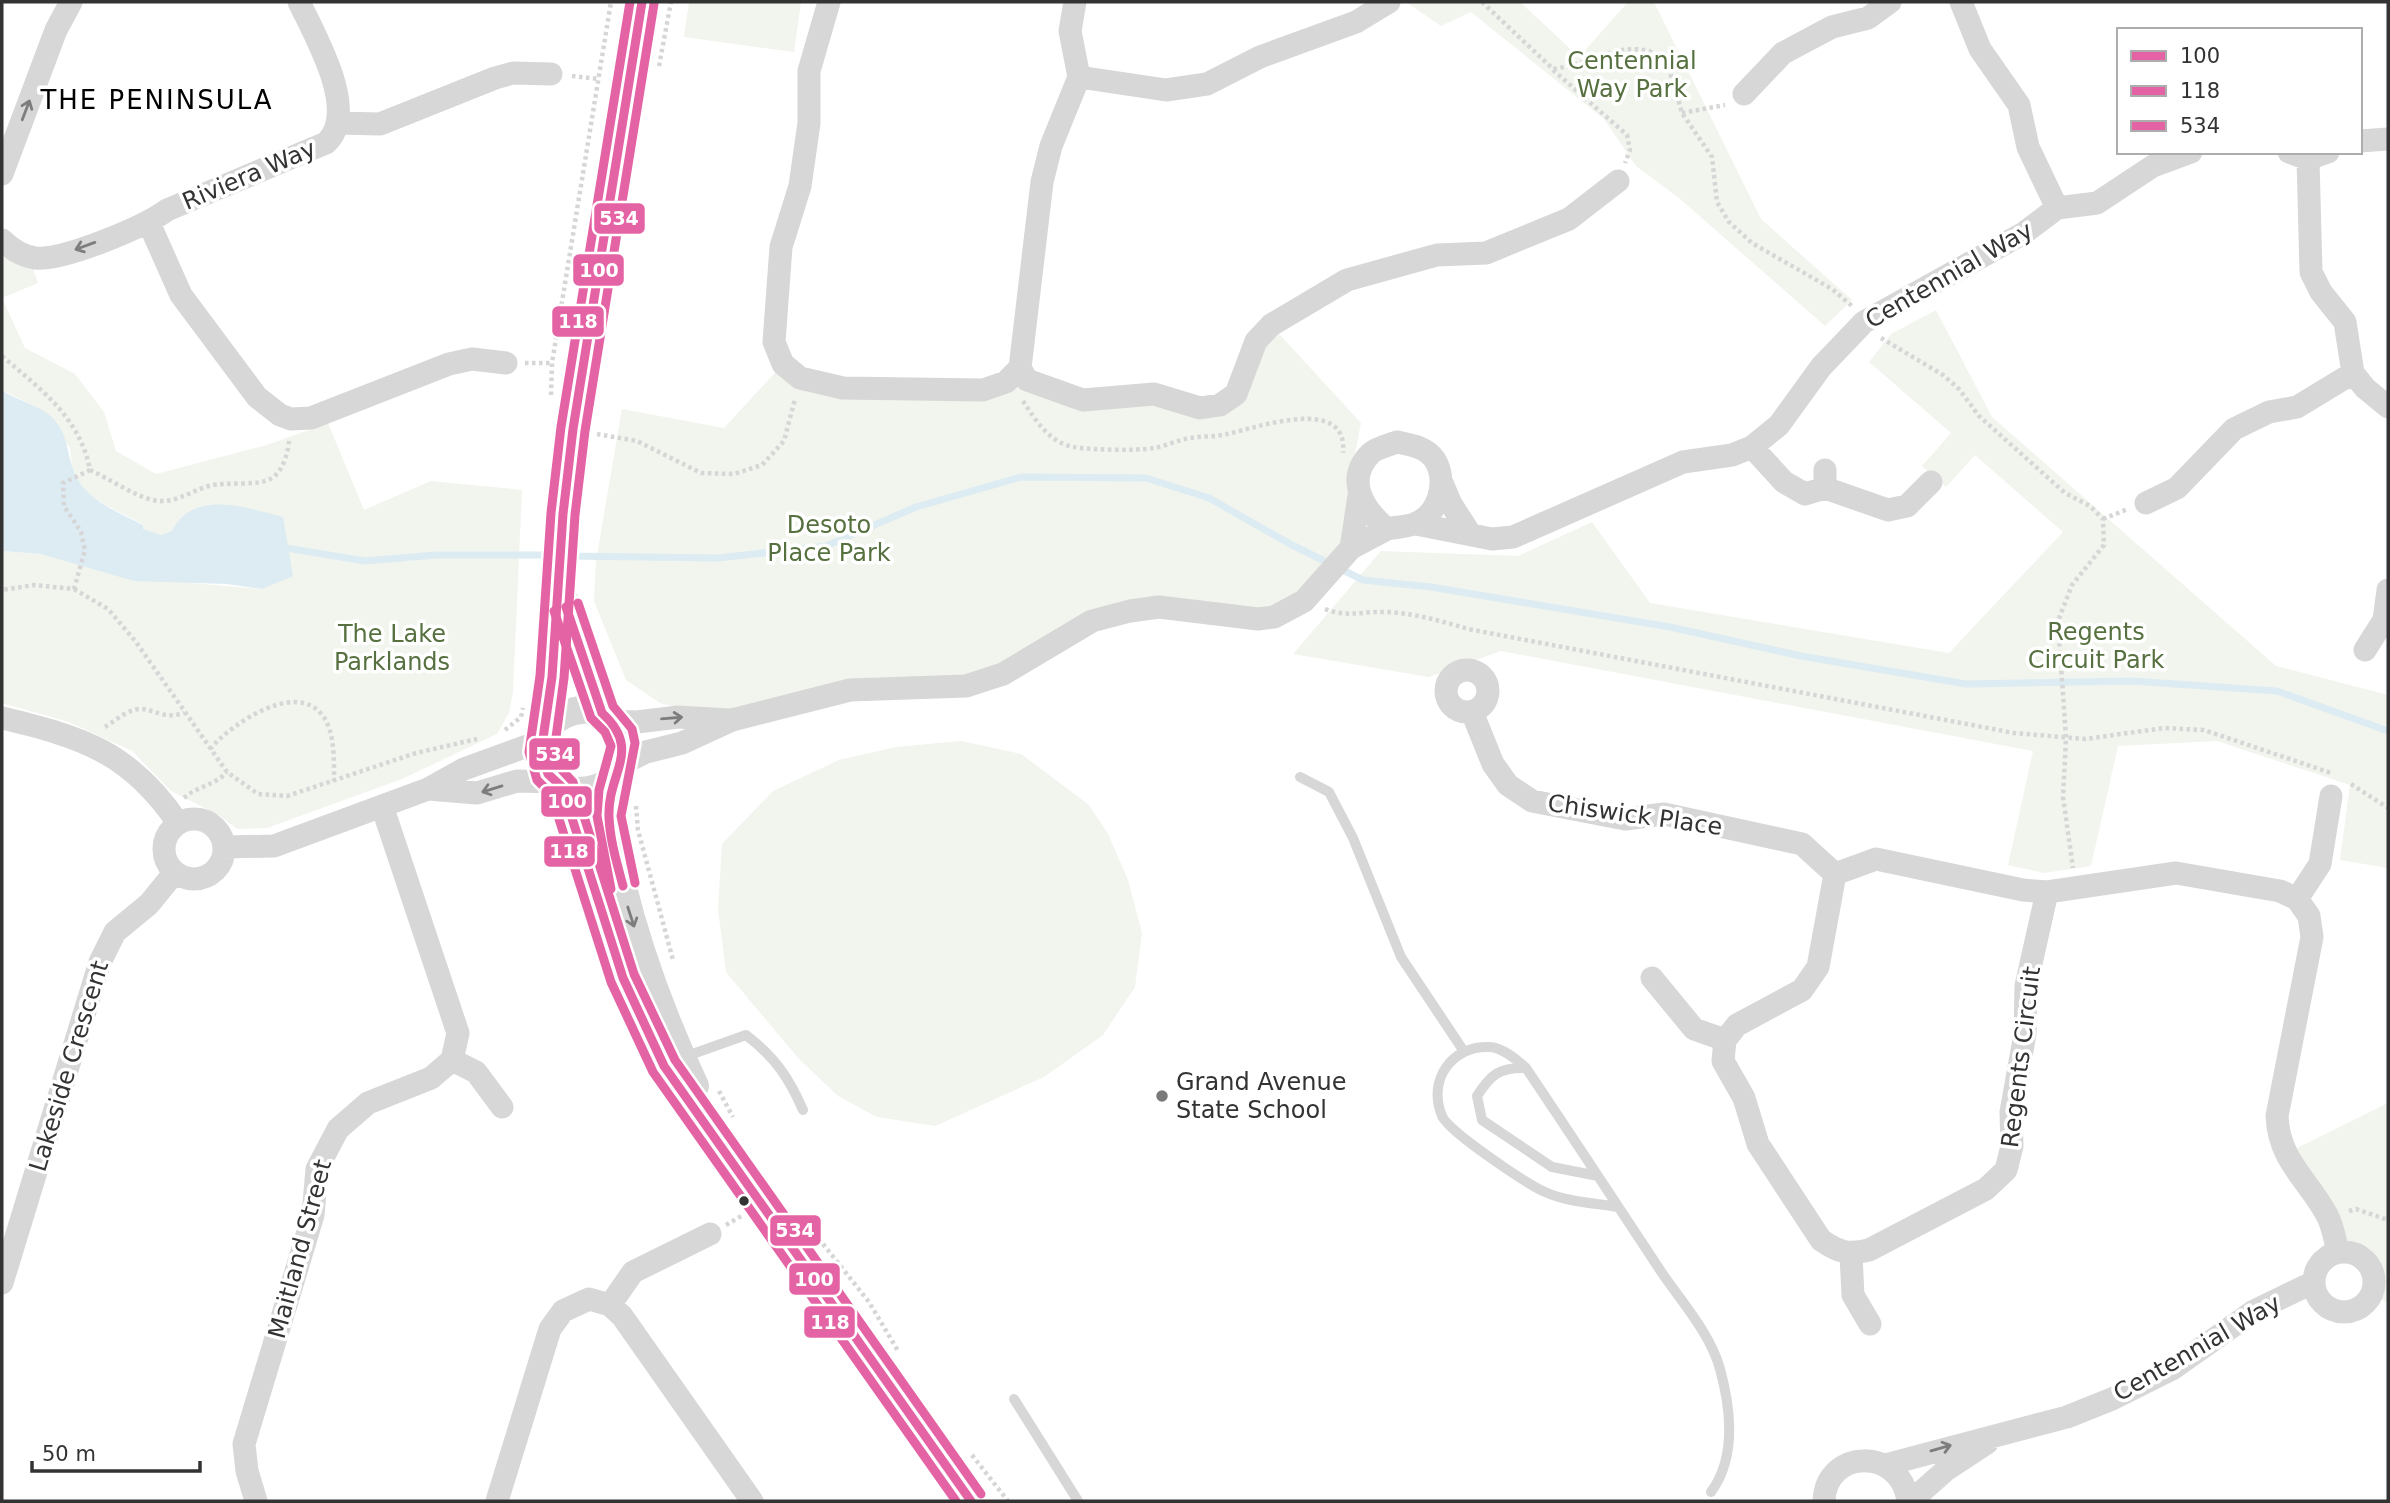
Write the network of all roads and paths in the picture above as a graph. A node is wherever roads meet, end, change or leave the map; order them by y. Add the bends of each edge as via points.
1 (71, 2) edge
2 (299, 2) edge
3 (642, 2) edge
4 (829, 2) edge
5 (1075, 2) edge
6 (1389, 2) edge
7 (1482, 2) edge
8 (1890, 2) edge
9 (1961, 2) edge
10 (1553, 69) junction
11 (551, 74) dead end
12 (1079, 77) junction
13 (1744, 94) joint
14 (1682, 113) junction
15 (339, 123) junction
16 (2388, 139) edge
17 (2362, 141) edge
18 (2186, 154) edge
19 (2308, 155) edge
20 (2, 174) edge
21 (1618, 181) joint
22 (2057, 208) junction
23 (149, 223) junction
24 (2, 240) edge
25 (1864, 322) junction
26 (2, 356) edge
27 (506, 362) dead end
28 (2353, 373) junction
29 (1013, 375) junction
30 (800, 378) junction
31 (2388, 407) edge
32 (291, 419) junction
33 (595, 433) dead end
34 (1752, 447) junction
35 (1342, 458) dead end
36 (90, 470) junction
37 (1931, 482) dead end
38 (1442, 483) junction
39 (1359, 496) junction
40 (2146, 503) dead end
41 (1416, 524) junction
42 (1387, 529) junction
43 (1469, 532) junction
44 (1346, 554) junction
45 (559, 583) junction
46 (74, 589) junction
47 (2, 590) edge
48 (2388, 590) edge
49 (1324, 594) junction
50 (2365, 650) dead end
51 (523, 705) dead end
52 (1472, 712) dead end
53 (184, 713) junction
54 (607, 717) junction
55 (2, 718) edge
56 (732, 720) junction
57 (500, 733) dead end
58 (544, 734) junction
59 (488, 736) dead end
60 (2066, 738) junction
61 (77, 739) junction
62 (210, 749) junction
63 (618, 771) junction
64 (227, 772) junction
65 (1300, 777) dead end
66 (334, 781) junction
67 (2336, 783) junction
68 (559, 785) junction
69 (428, 789) junction
70 (382, 806) junction
71 (2388, 808) edge
72 (174, 817) junction
73 (225, 847) junction
74 (175, 872) junction
75 (1835, 874) junction
76 (2076, 887) junction
77 (2047, 892) junction
78 (2297, 900) junction
79 (1653, 978) dead end
80 (1725, 1040) junction
81 (1463, 1050) junction
82 (682, 1058) junction
83 (452, 1060) junction
84 (1526, 1068) junction
85 (502, 1107) dead end
86 (803, 1110) dead end
87 (726, 1152) junction
88 (1598, 1175) junction
89 (762, 1204) junction
90 (1618, 1207) junction
91 (2329, 1217) junction
92 (2388, 1220) edge
93 (710, 1234) joint
94 (2338, 1252) junction
95 (1851, 1255) junction
96 (2314, 1282) junction
97 (2, 1283) edge
98 (2380, 1299) edge
99 (610, 1305) junction
100 (1870, 1324) dead end
101 (1014, 1399) dead end
102 (1998, 1436) junction
103 (1885, 1465) junction
104 (1711, 1492) dead end
105 (1822, 1499) edge
106 (256, 1501) edge
107 (497, 1501) edge
108 (752, 1501) edge
109 (971, 1501) edge
110 (1078, 1501) edge
111 (1910, 1501) edge

20 -> 1 street
2 - 15 street, Riviera Way via 339,97
3 - 45 street via 573,429
4 - 30 street via 809,71 809,124 800,186 780,247 774,342 783,364
5 - 12 street via 1070,31
6 - 12 street via 1356,22 1260,57 1207,85 1167,90
7 - 10 path
8 - 13 street via 1868,18 1832,27 1783,53
9 - 22 street via 1980,49 2019,105 2028,147
10 - 14 path via 1636,46 1652,50 1666,59
10 - 21 path via 1627,135 1630,150
11 - 15 street via 513,73 495,78 380,124
12 - 29 street via 1042,182
13 - 14 path via 1727,104
14 - 25 path via 1712,157 1717,202 1729,222 1752,243 1832,289
15 - 23 street, Riviera Way via 335,135 313,150 167,210
16 - 17 street
18 - 22 street, Centennial Way via 2153,166 2097,203
19 - 28 street via 2311,272 2344,322
21 - 29 street via 1569,219 1486,253 1437,255 1347,280 1271,326 1256,341 1236,394 1220,405 1200,408 1154,394 1083,400
22 - 25 street, Centennial Way via 2024,233
23 -> 24 street, Riviera Way via 46,258 18,253
23 - 32 street via 181,295 257,397 267,408
25 - 34 street, Centennial Way via 1821,367 1779,425
25 - 60 path via 1884,340 1943,375 1979,416 2065,493 2090,506 2102,519 2104,545 2072,585 2058,621
26 - 36 path via 72,421 85,446
27 - 32 street via 472,359 449,363 311,418
28 - 31 street
28 - 40 street via 2297,407 2269,412 2234,429 2177,488
29 - 30 street via 983,390 857,388
29 - 35 path via 1048,436 1072,446 1151,449 1291,419 1321,420 1335,426 1344,443
30 - 33 path via 784,441 762,465 734,474 701,472 637,441
32 - 36 path via 288,452 276,476 264,483 209,486 173,501 153,500
34 - 37 street via 1784,482 1805,494 1825,479 1888,510 1906,506
34 - 43 street, Centennial Way via 1732,455 1683,462 1513,537 1492,539
36 - 46 path via 63,483 64,506 81,532 85,550
38 - 39 street via 1434,460 1420,447 1397,442 1372,452 1359,473
38 - 41 street via 1435,508
38 - 43 street
39 - 42 street via 1371,516
39 - 44 street
41 - 42 street, Centennial Way
41 - 43 street, Centennial Way
42 - 44 street, Centennial Way
44 - 49 street, Centennial Way
45 - 54 street
45 - 58 street
46 - 47 path via 34,585
46 - 53 path via 107,609 136,642
48 - 50 street via 2384,620
49 - 56 street, Centennial Way via 1274,617 1258,619 1159,607 1105,618 1003,674 966,687 850,690
49 - 60 path via 1324,608 1343,616 1384,612 1437,619 1468,629 1973,725
51 - 57 path via 521,717
52 - 75 street, Chiswick Place via 1493,764 1508,785 1532,801 1625,819 1664,814 1801,844
53 - 61 path via 169,718 134,709
53 - 62 path
54 -> 56 street, Centennial Way via 637,722 678,717
54 - 58 street via 587,709 572,710 558,716
54 - 63 street via 623,741
55 - 61 street
56 - 63 street, Centennial Way via 682,743 646,752
58 - 68 street via 542,763
58 - 69 street
59 - 66 path via 415,752
60 - 67 path via 2164,728 2204,730
60 - 76 path via 2063,797
61 - 72 street via 121,760
62 - 64 path
62 - 66 path via 242,720 267,707 288,702 311,707 324,716 334,751
63 - 68 street via 590,792
63 -> 82 street via 609,805 610,830 626,899
64 - 66 path via 258,794 287,796
64 - 72 path via 217,783 191,792
65 - 81 lane via 1329,792 1353,838 1401,957
67 - 71 path
67 - 78 street via 2320,863
68 -> 69 street via 517,781 477,793
68 - 87 street via 623,978 664,1066
69 - 70 street
70 - 73 street via 274,846
70 - 83 street via 458,1033
72 - 73 street via 208,822
72 - 74 street via 164,847
73 - 74 street via 220,866 204,878
74 - 97 street, Lakeside Crescent via 149,904 116,932 100,961
75 - 77 street via 1875,859
75 - 80 street via 1818,967 1802,990 1737,1026
76 - 77 street
76 - 78 street via 2176,873 2280,891
77 - 95 street, Regents Circuit via 2026,986 2025,1034 2006,1170 1986,1189
78 - 91 street via 2309,916 2312,937 2277,1116 2278,1139
79 - 80 street via 1694,1029
80 - 95 street via 1723,1061 1744,1098 1758,1144 1821,1240
81 - 84 lane via 1492,1047
81 - 90 lane via 1447,1065 1438,1086 1442,1116 1454,1132 1544,1192
82 - 86 lane via 746,1035 770,1053 789,1078
82 - 87 street
83 - 85 street via 476,1072
83 - 106 street, Maitland Street via 431,1078 368,1104 338,1129 317,1169 313,1215 244,1444
84 - 88 lane
84 - 88 lane via 1505,1067 1489,1077 1477,1096 1482,1120 1552,1167
87 - 89 street
88 - 90 lane
89 - 93 path
89 - 109 street
90 - 104 lane via 1706,1339 1720,1368 1730,1437 1723,1476
91 - 92 path via 2356,1209
91 - 94 street
93 - 99 street via 633,1272
94 - 96 street, Centennial Way via 2320,1263
94 - 98 street, Centennial Way via 2356,1254 2370,1266
95 - 100 street via 1853,1295
96 - 98 street, Centennial Way via 2320,1301 2338,1311 2358,1309
96 - 102 street, Centennial Way via 2254,1311 2172,1369 2112,1399
99 - 107 street via 589,1299 563,1311 550,1329
99 - 108 street
101 - 110 lane
103 -> 102 street, Centennial Way
102 - 111 street, Centennial Way via 1946,1470
103 - 105 street, Centennial Way via 1873,1461 1847,1464 1829,1482
103 - 111 street, Centennial Way via 1903,1481

